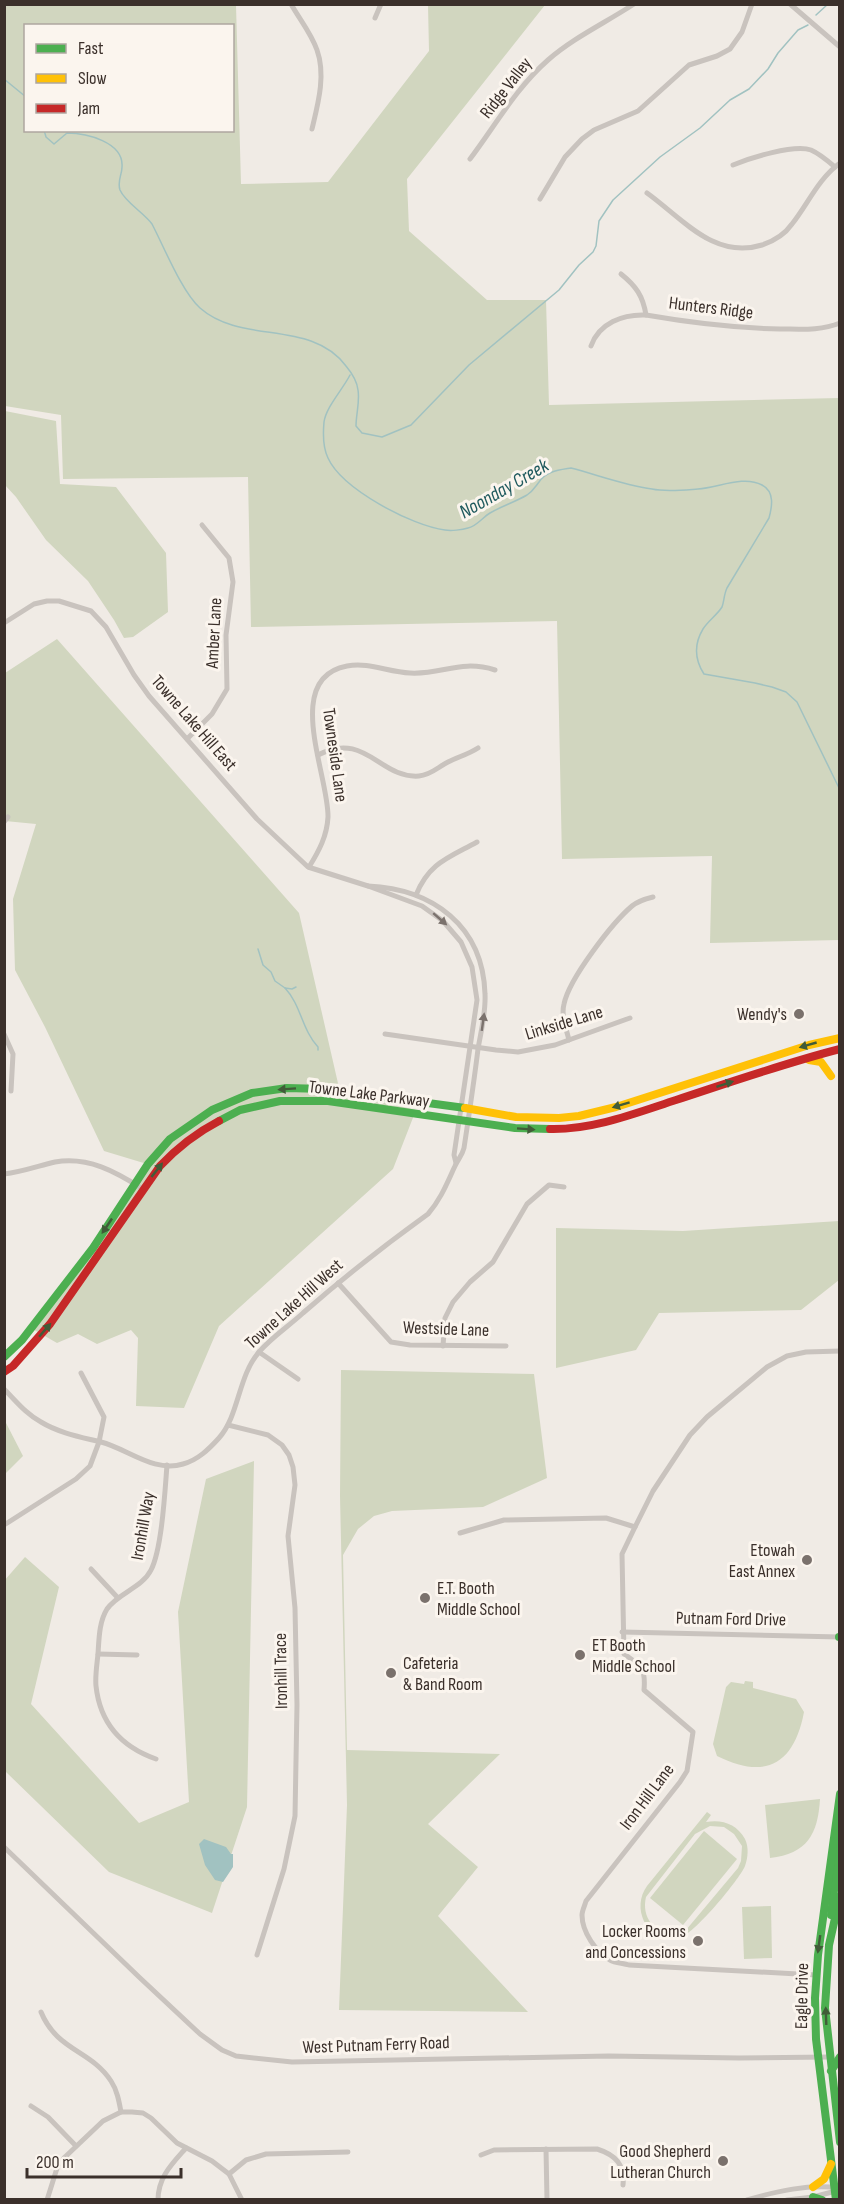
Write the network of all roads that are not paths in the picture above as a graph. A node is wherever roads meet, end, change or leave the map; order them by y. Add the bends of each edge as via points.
1 (291, 4) edge
2 (381, 4) edge
3 (634, 4) edge
4 (752, 4) edge
5 (790, 4) edge
6 (375, 18) dead end
7 (840, 47) edge
8 (312, 129) dead end
9 (470, 159) dead end
10 (733, 165) dead end
11 (837, 165) edge
12 (647, 193) dead end
13 (540, 199) dead end
14 (621, 274) dead end
15 (646, 315) junction
16 (840, 323) edge
17 (591, 346) dead end
18 (202, 525) dead end
19 (4, 623) edge
20 (495, 670) dead end
21 (187, 739) junction
22 (478, 748) dead end
23 (318, 755) junction
24 (477, 842) dead end
25 (309, 867) junction
26 (368, 886) junction
27 (416, 894) junction
28 (653, 897) dead end
29 (413, 902) junction
30 (630, 1018) dead end
31 (4, 1034) edge
32 (385, 1034) dead end
33 (840, 1038) edge
34 (569, 1040) junction
35 (470, 1046) junction
36 (478, 1048) junction
37 (840, 1049) edge
38 (798, 1060) junction
39 (831, 1076) dead end
40 (11, 1091) dead end
41 (460, 1107) junction
42 (470, 1109) junction
43 (459, 1120) junction
44 (468, 1122) junction
45 (456, 1163) junction
46 (4, 1174) edge
47 (564, 1186) dead end
48 (139, 1187) junction
49 (338, 1283) junction
50 (443, 1346) junction
51 (506, 1346) dead end
52 (840, 1351) edge
53 (259, 1352) junction
54 (4, 1357) edge
55 (4, 1372) edge
56 (81, 1373) dead end
57 (298, 1379) dead end
58 (4, 1389) edge
59 (228, 1425) junction
60 (99, 1442) junction
61 (167, 1465) junction
62 (4, 1526) edge
63 (635, 1527) junction
64 (460, 1533) dead end
65 (92, 1569) dead end
66 (118, 1598) junction
67 (622, 1632) junction
68 (839, 1637) edge
69 (98, 1654) junction
70 (137, 1655) dead end
71 (156, 1759) dead end
72 (840, 1794) edge
73 (834, 1837) junction
74 (4, 1847) edge
75 (840, 1896) edge
76 (831, 1915) dead end
77 (257, 1955) dead end
78 (816, 1975) junction
79 (41, 2012) dead end
80 (819, 2057) junction
81 (829, 2057) junction
82 (840, 2057) edge
83 (831, 2072) junction
84 (31, 2106) dead end
85 (121, 2112) junction
86 (840, 2142) edge
87 (76, 2146) junction
88 (186, 2148) junction
89 (546, 2149) junction
90 (348, 2152) dead end
91 (481, 2155) dead end
92 (832, 2163) junction
93 (229, 2174) junction
94 (623, 2185) dead end
95 (813, 2187) junction
96 (837, 2191) edge
97 (813, 2197) junction
98 (47, 2199) edge
99 (158, 2199) edge
100 (242, 2199) edge
101 (547, 2199) edge
102 (747, 2199) edge
103 (787, 2199) edge
104 (822, 2199) edge

1 - 8 street via 318,51 321,81
2 - 6 street
3 - 9 street, Ridge Valley via 571,42 534,73
4 - 13 street via 742,32 730,48 689,65 638,111 582,139 561,163
5 - 7 street
10 - 11 street via 802,149
11 - 12 street via 819,183 787,230 750,248 733,248 706,239
14 - 15 street via 641,295
15 - 16 street, Hunters Ridge via 717,327 814,330
15 - 17 street, Hunters Ridge via 617,319 598,333
18 - 21 street, Amber Lane via 229,558 233,582 226,635 227,689 212,714
19 - 21 street, Towne Lake Hill East via 34,604 47,601 91,611 106,627 149,696
20 - 23 street, Towneside Lane via 463,665 410,673 356,665 334,671 318,687 313,702
21 - 25 street, Towne Lake Hill East via 257,819
22 - 23 street via 419,776 397,772 362,751 325,751
23 - 25 street, Towneside Lane via 327,824
24 - 27 street via 432,869
25 - 26 street, Towne Lake Hill East
26 - 27 street, Towne Lake Hill East
26 - 29 street, Towne Lake Hill East
27 - 29 street
36 -> 27 street, Towne Lake Hill East via 486,997 481,965 462,927 432,901
28 - 34 street via 633,905 617,921 578,976 564,1005
29 -> 35 street, Towne Lake Hill East via 443,921 467,954 477,1000
30 - 34 street, Linkside Lane
31 - 40 street via 13,1054
32 - 35 street, Linkside Lane
33 -> 42 main road, Towne Lake Parkway via 579,1116 528,1118
34 - 36 street, Linkside Lane via 518,1052
35 - 36 street, Linkside Lane
35 - 41 street, Towne Lake Hill East
36 - 42 street, Towne Lake Hill East
37 - 38 main road, Towne Lake Parkway
38 - 39 main road via 821,1062
44 -> 38 main road, Towne Lake Parkway via 542,1130 596,1124
41 - 42 main road, Towne Lake Parkway
41 - 43 street, Towne Lake Hill West
41 -> 48 main road, Towne Lake Parkway via 324,1089 287,1088 252,1094 212,1110 170,1139 148,1164
42 - 44 street, Towne Lake Hill East
43 - 44 main road, Towne Lake Parkway
43 - 45 street, Towne Lake Hill West
48 -> 43 main road, Towne Lake Parkway via 200,1131 240,1110 280,1101 328,1101
44 - 45 street, Towne Lake Hill West via 462,1157
45 - 49 street, Towne Lake Hill West via 428,1214
46 - 48 street via 54,1162 89,1162
47 - 50 street via 549,1185 527,1204 493,1262 453,1302 445,1318
48 -> 54 main road, Towne Lake Parkway via 22,1340
55 -> 48 main road, Towne Lake Parkway via 51,1324
49 - 50 street, Westside Lane via 391,1341
49 - 53 street, Towne Lake Hill West
50 - 51 street, Westside Lane
52 - 63 street, Iron Hill Lane via 787,1356 707,1417 690,1435 653,1491
53 - 57 street
53 - 59 street, Towne Lake Hill West
56 - 60 street via 104,1417
58 - 60 street, Towne Lake Hill West via 40,1422
59 - 61 street, Towne Lake Hill West via 200,1456 182,1465
59 - 77 street, Ironhill Trace via 268,1435 282,1444 289,1455 296,1485 288,1536 296,1619 295,1816 284,1869
60 - 61 street, Towne Lake Hill West via 148,1462
60 - 62 street via 90,1466 76,1479
61 - 66 street, Ironhill Way via 154,1563 138,1584
63 - 64 street via 606,1518 504,1520
63 - 67 street, Iron Hill Lane via 622,1554
65 - 66 street
66 - 69 street, Ironhill Way via 103,1617
67 - 68 street, Putnam Ford Drive
67 - 78 street, Iron Hill Lane via 624,1654 641,1666 645,1675 644,1690 693,1732 687,1771 586,1901 582,1916 590,1940 610,1960 629,1965
69 - 70 street
69 - 71 street, Ironhill Way via 95,1685 101,1711 123,1742
72 - 73 main road, Eagle Drive
73 - 76 main road via 838,1858
73 -> 78 main road, Eagle Drive
74 - 80 street, West Putnam Ferry Road via 193,2027 236,2056 292,2062 586,2056
81 -> 75 main road, Eagle Drive via 826,1975
78 - 80 main road, Eagle Drive
79 - 85 street via 58,2039 107,2074 117,2092
80 - 81 street, West Putnam Ferry Road
80 - 92 main road, Eagle Drive
81 - 83 main road, Eagle Drive
82 - 83 main road
83 - 86 main road, Eagle Drive
84 - 87 street via 48,2117
85 - 87 street via 103,2121
85 - 88 street via 143,2113
87 - 98 street via 58,2165
88 - 93 street
88 - 99 street via 164,2174
89 - 91 street via 494,2150
89 - 94 street via 605,2151 621,2165
89 - 101 street
90 - 93 street via 266,2154 246,2160
92 - 95 main road via 822,2181
92 - 96 main road, Eagle Drive
93 - 100 street
95 - 96 street
95 - 102 street
96 - 97 street
97 - 103 street
97 - 104 main road

